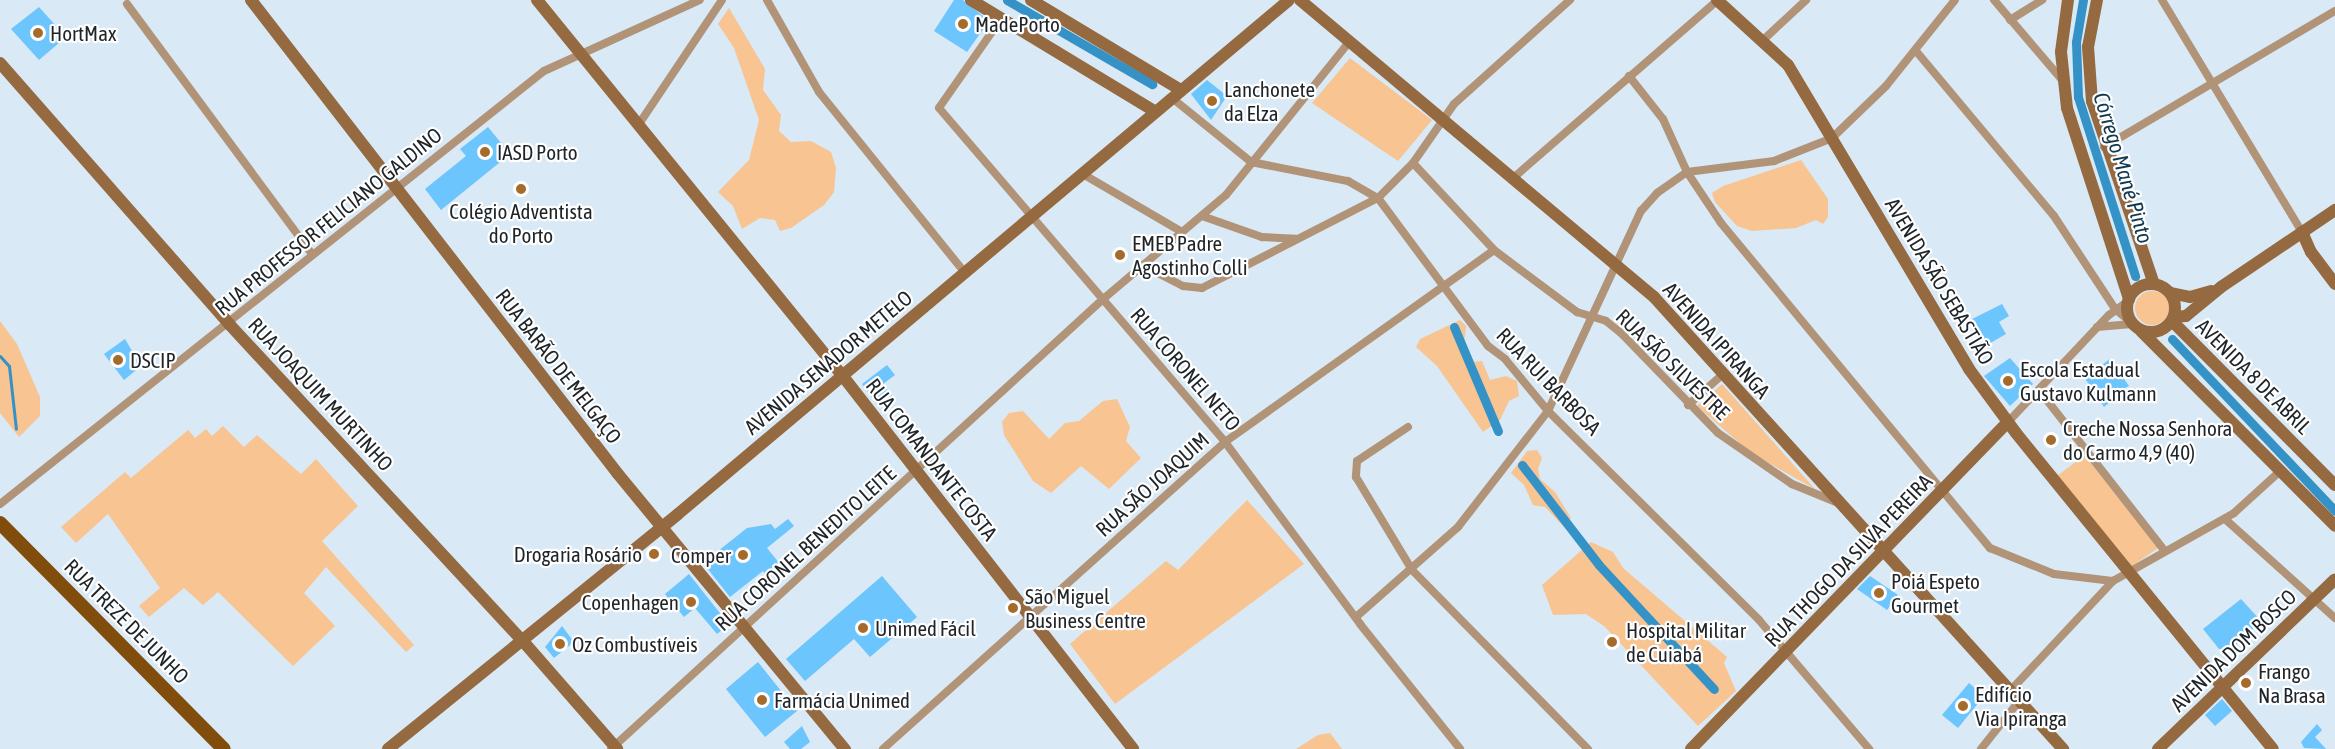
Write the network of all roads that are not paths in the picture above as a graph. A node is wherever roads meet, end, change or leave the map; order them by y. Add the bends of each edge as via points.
1 (251, 0) edge
2 (537, 0) edge
3 (700, 0) edge
4 (722, 0) edge
5 (767, 0) edge
6 (971, 0) edge
7 (1031, 0) edge
8 (1289, 0) edge
9 (1300, 0) edge
10 (1570, 0) edge
11 (1718, 0) edge
12 (1806, 0) edge
13 (1955, 0) edge
14 (1994, 0) edge
15 (2042, 0) edge
16 (2068, 0) edge
17 (2097, 0) edge
18 (2162, 0) edge
19 (127, 4) dead end
20 (2335, 10) edge
21 (1001, 19) junction
22 (2010, 20) junction
23 (1350, 40) junction
24 (1761, 42) junction
25 (1916, 51) junction
26 (585, 53) junction
27 (0, 63) edge
28 (1629, 76) junction
29 (2062, 80) junction
30 (2214, 81) junction
31 (1177, 94) junction
32 (1154, 111) junction
33 (1442, 121) junction
34 (639, 124) junction
35 (1832, 138) junction
36 (2104, 147) junction
37 (1251, 162) junction
38 (1413, 163) junction
39 (1687, 172) junction
40 (1081, 173) junction
41 (1512, 179) junction
42 (396, 187) junction
43 (1378, 198) junction
44 (2335, 210) edge
45 (1030, 215) junction
46 (1202, 216) junction
47 (1182, 232) junction
48 (2302, 232) junction
49 (1302, 238) junction
50 (1494, 250) junction
51 (313, 255) junction
52 (1142, 265) junction
53 (1615, 266) junction
54 (965, 273) junction
55 (2154, 284) junction
56 (2335, 284) edge
57 (1440, 286) junction
58 (2221, 287) junction
59 (2170, 292) junction
60 (1102, 300) junction
61 (2128, 300) junction
62 (2115, 309) junction
63 (1592, 317) junction
64 (2177, 318) junction
65 (230, 325) junction
66 (2097, 327) junction
67 (2137, 327) junction
68 (842, 375) junction
69 (1722, 375) junction
70 (2039, 390) junction
71 (1688, 405) junction
72 (1548, 411) junction
73 (2008, 422) junction
74 (1408, 427) dead end
75 (1225, 442) junction
76 (917, 472) junction
77 (2279, 472) junction
78 (2335, 484) edge
79 (1942, 489) junction
80 (0, 504) edge
81 (1841, 504) junction
82 (2224, 519) junction
83 (0, 524) edge
84 (2335, 526) edge
85 (660, 527) junction
86 (2165, 551) junction
87 (1883, 552) junction
88 (1412, 570) junction
89 (2129, 572) junction
90 (2335, 579) edge
91 (2113, 581) junction
92 (2314, 598) junction
93 (1356, 617) junction
94 (2335, 618) edge
95 (1030, 619) junction
96 (742, 628) junction
97 (522, 640) junction
98 (1786, 652) junction
99 (2224, 686) junction
100 (2014, 696) junction
101 (614, 748) edge
102 (224, 749) edge
103 (388, 749) edge
104 (844, 749) edge
105 (883, 749) edge
106 (1133, 749) edge
107 (1460, 749) edge
108 (1588, 749) edge
109 (1691, 749) edge
110 (1869, 749) edge
111 (1981, 749) edge
112 (2063, 749) edge
113 (2158, 749) edge
114 (2273, 749) edge

1 - 42 street, RUA BARÃO DE MELGAÇO
2 - 26 street, RUA COMANDANTE COSTA
3 - 26 street, RUA PROFESSOR FELICIANO GALDINO
4 - 34 street
5 - 54 street via 819,92
6 - 21 street
7 - 31 street
8 - 31 street, AVENIDA SENADOR METELO
9 - 23 street, AVENIDA IPIRANGA
10 - 33 street via 1454,104
11 - 24 street, AVENIDA SÃO SEBASTIÃO
11 - 28 street
12 - 24 street
13 - 25 street
14 - 22 street
15 - 22 street
16 - 29 street
17 - 36 street via 2088,67
18 - 30 street
19 - 51 street
20 - 30 street
21 - 32 street
21 - 45 street, RUA CORONEL NETO via 939,108
22 - 29 street
23 - 33 street, AVENIDA IPIRANGA
23 - 37 street, RUA CORONEL BENEDITO LEITE
24 - 35 street, AVENIDA SÃO SEBASTIÃO via 1788,64
25 - 35 street
25 - 62 street via 2054,216
26 - 34 street, RUA COMANDANTE COSTA
26 - 42 street, RUA PROFESSOR FELICIANO GALDINO via 544,71
27 - 65 street, RUA JOAQUIM MURTINHO
28 - 39 street via 1663,118
28 - 41 street
29 - 61 street via 2076,141
30 - 36 street
30 - 48 street
31 - 32 street, AVENIDA SENADOR METELO
31 - 37 street, RUA RUI BARBOSA
32 - 40 street, AVENIDA SENADOR METELO
33 - 38 street
33 - 41 street, AVENIDA IPIRANGA
34 - 68 street, RUA COMANDANTE COSTA
35 - 39 street via 1774,161
35 - 73 street, AVENIDA SÃO SEBASTIÃO via 1947,334
36 - 55 street
37 - 43 street, RUA RUI BARBOSA via 1348,181
37 - 46 street, RUA CORONEL BENEDITO LEITE
38 - 43 street
38 - 50 street, RUA SÃO SILVESTRE
39 - 53 street via 1672,180 1641,211
39 - 79 street via 1721,223
40 - 45 street, AVENIDA SENADOR METELO
40 - 47 street
41 - 53 street, AVENIDA IPIRANGA
42 - 51 street, RUA PROFESSOR FELICIANO GALDINO
42 - 85 street, RUA BARÃO DE MELGAÇO
43 - 49 street
43 - 57 street, RUA RUI BARBOSA
44 - 48 street
45 - 54 street, AVENIDA SENADOR METELO
45 - 60 street, RUA CORONEL NETO
46 - 47 street, RUA CORONEL BENEDITO LEITE
46 - 49 street via 1262,237
47 - 52 street, RUA CORONEL BENEDITO LEITE
48 - 56 street via 2311,252
48 - 58 street
49 - 52 street via 1196,290
50 - 57 street, RUA SÃO JOAQUIM
50 - 63 street, RUA SÃO SILVESTRE via 1576,312
51 - 65 street, RUA PROFESSOR FELICIANO GALDINO
52 - 60 street, RUA CORONEL BENEDITO LEITE
53 - 63 street
53 - 69 street, AVENIDA IPIRANGA via 1654,297
54 - 68 street, AVENIDA SENADOR METELO
55 - 59 street
55 - 61 street via 2136,289
57 - 72 street, RUA RUI BARBOSA
57 - 75 street, RUA SÃO JOAQUIM
58 - 59 street via 2190,297
58 - 64 street
59 - 64 street
60 - 75 street, RUA CORONEL NETO
60 - 76 street, RUA CORONEL BENEDITO LEITE
61 - 62 street
61 - 67 street
62 - 66 street
62 - 67 street
63 - 71 street, RUA SÃO SILVESTRE via 1621,333
63 - 72 street
64 - 67 street via 2158,332
64 - 78 street, AVENIDA 8 DE ABRIL via 2186,334
65 - 80 street, RUA PROFESSOR FELICIANO GALDINO
65 - 97 street, RUA JOAQUIM MURTINHO
66 - 67 street
66 - 70 street
67 - 77 street
68 - 76 street, RUA COMANDANTE COSTA
68 - 85 street, AVENIDA SENADOR METELO
69 - 71 street
69 - 81 street, AVENIDA IPIRANGA
70 - 73 street
70 - 86 street
71 - 81 street, RUA SÃO SILVESTRE via 1759,464 1805,491
72 - 88 street via 1484,497
72 - 98 street, RUA RUI BARBOSA via 1634,492
73 - 79 street, RUA THOGO DA SILVA PEREIRA
73 - 89 street, AVENIDA SÃO SEBASTIÃO
74 - 88 street via 1353,467
75 - 93 street, RUA CORONEL NETO
75 - 95 street, RUA SÃO JOAQUIM
76 - 95 street, RUA COMANDANTE COSTA
76 - 96 street, RUA CORONEL BENEDITO LEITE
77 - 82 street
77 - 84 street
79 - 87 street, RUA THOGO DA SILVA PEREIRA
79 - 91 street via 1997,553 2069,578
81 - 87 street, AVENIDA IPIRANGA
82 - 86 street
82 - 92 street
83 - 102 main road, RUA TREZE DE JUNHO
85 - 96 street, RUA BARÃO DE MELGAÇO
85 - 97 street, AVENIDA SENADOR METELO
86 - 89 street
87 - 98 street, RUA THOGO DA SILVA PEREIRA
87 - 100 street, AVENIDA IPIRANGA
88 - 93 street
88 - 108 street
89 - 91 street
89 - 99 street, AVENIDA SÃO SEBASTIÃO
90 - 92 street, AVENIDA DOM BOSCO
91 - 100 street
92 - 94 street
92 - 99 street, AVENIDA DOM BOSCO
93 - 107 street, RUA CORONEL NETO
95 - 105 street, RUA SÃO JOAQUIM
95 - 106 street, RUA COMANDANTE COSTA
96 - 101 street, RUA CORONEL BENEDITO LEITE
96 - 104 street, RUA BARÃO DE MELGAÇO
97 - 101 street, RUA JOAQUIM MURTINHO
97 - 103 street, AVENIDA SENADOR METELO
98 - 109 street, RUA THOGO DA SILVA PEREIRA
98 - 110 street, RUA RUI BARBOSA
99 - 113 street, AVENIDA DOM BOSCO
99 - 114 street, AVENIDA SÃO SEBASTIÃO
100 - 111 street
100 - 112 street, AVENIDA IPIRANGA

